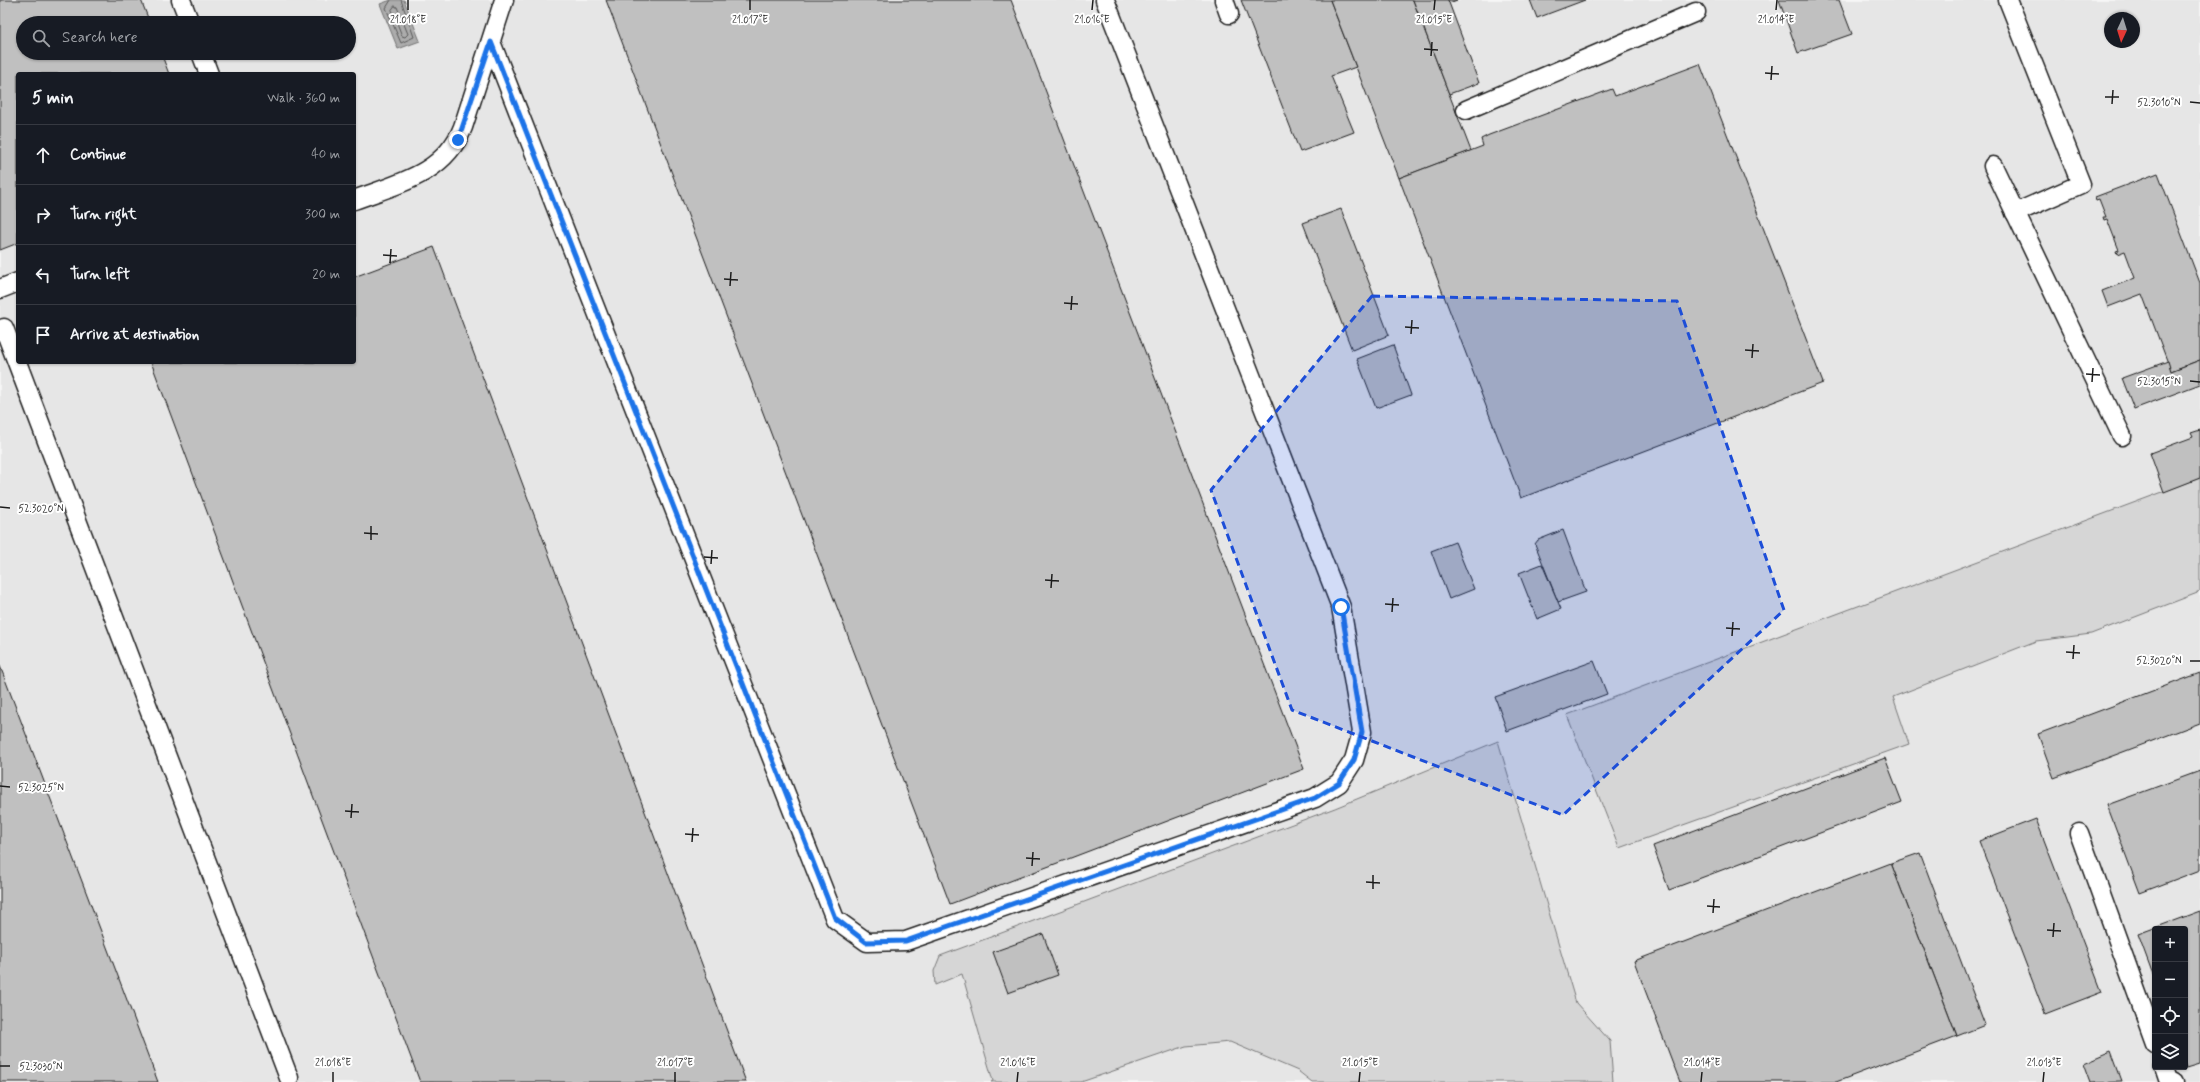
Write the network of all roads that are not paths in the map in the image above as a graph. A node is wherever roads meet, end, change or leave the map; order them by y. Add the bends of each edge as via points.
1 (181, 0) edge
2 (504, 0) edge
3 (1105, 0) edge
4 (2008, 0) edge
5 (1696, 12) dead end
6 (187, 16) edge
7 (491, 42) junction
8 (203, 60) edge
9 (207, 72) edge
10 (1466, 110) dead end
11 (1993, 166) dead end
12 (356, 199) edge
13 (2015, 213) junction
14 (16, 283) edge
15 (0, 288) edge
16 (7, 327) edge
17 (16, 351) edge
18 (21, 364) edge
19 (2122, 436) dead end
20 (2079, 832) dead end
21 (2152, 1035) edge
22 (2165, 1070) edge
23 (289, 1078) dead end
24 (2174, 1082) edge

1 - 6 lane
2 - 7 lane
3 - 7 lane via 1341,607 1362,732 1354,760 1339,783 1315,798 906,941 866,942 835,918
4 - 13 lane via 2081,184
5 - 10 lane
7 - 12 lane via 463,127 450,153 418,176
8 - 9 lane
11 - 13 lane
13 - 19 lane
14 - 15 lane
16 - 17 lane
18 - 23 lane
20 - 21 lane
22 - 24 lane via 2168,1079

